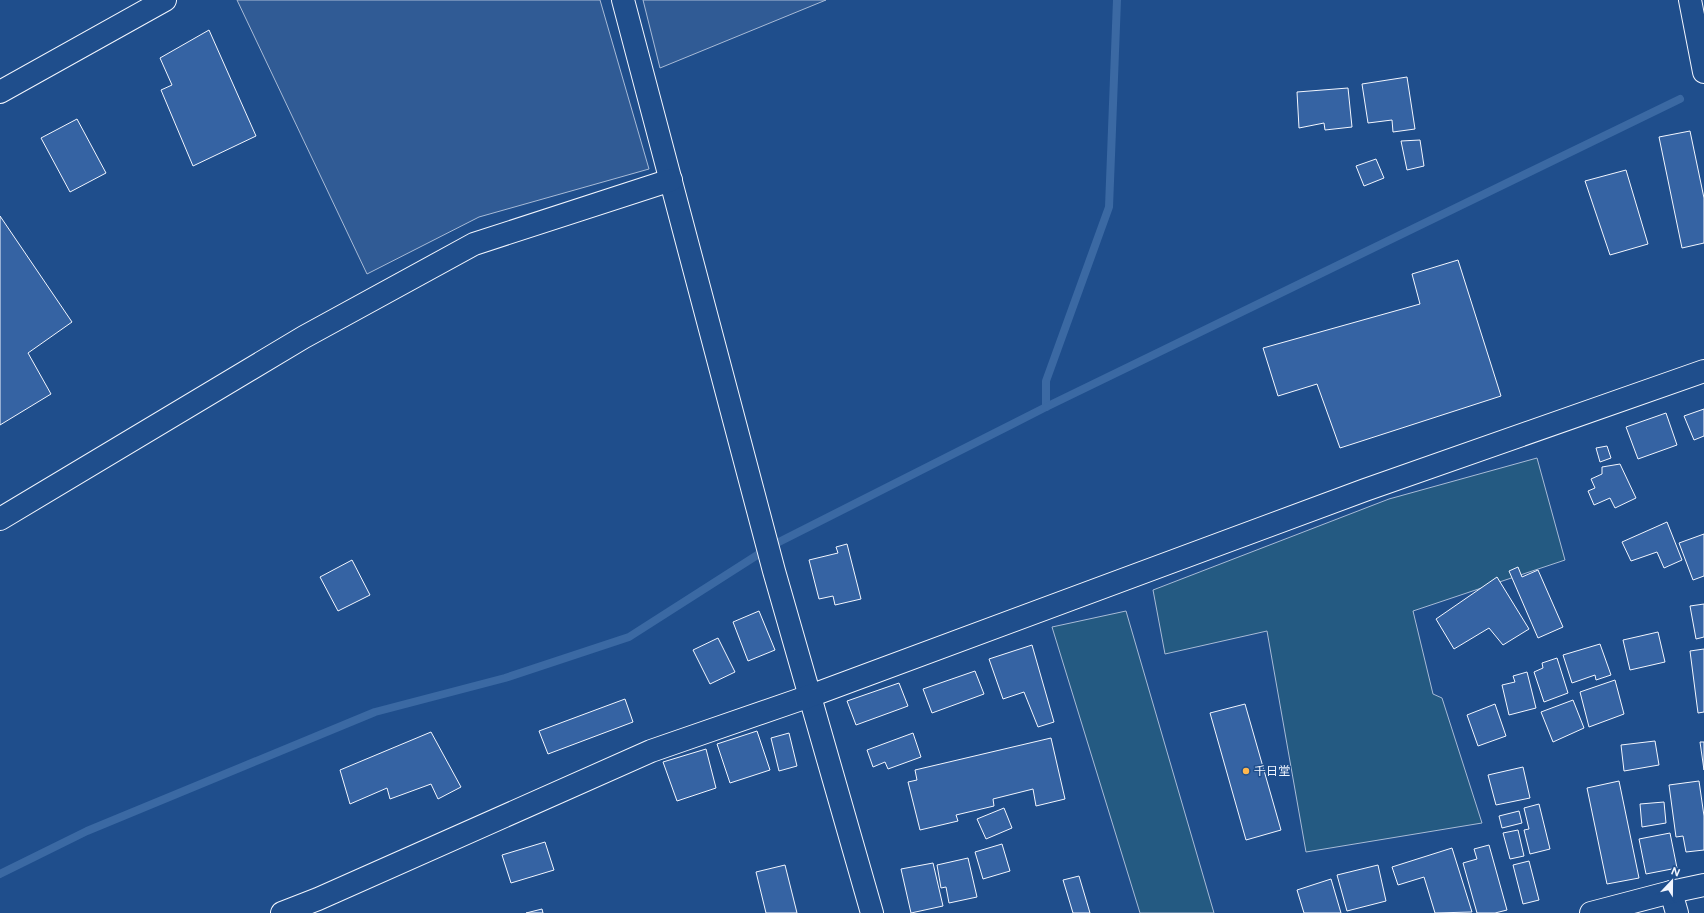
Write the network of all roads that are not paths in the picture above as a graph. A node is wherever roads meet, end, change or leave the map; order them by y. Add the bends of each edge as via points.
1 (165, 0) edge
2 (623, 0) edge
3 (1690, 0) edge
4 (1704, 72) edge
5 (0, 92) edge
6 (671, 180) junction
7 (1704, 371) edge
8 (0, 519) edge
9 (810, 696) junction
10 (1704, 885) edge
11 (1671, 892) junction
12 (282, 913) edge
13 (872, 913) edge
14 (1591, 913) edge
15 (1677, 913) edge

1 - 5 street
2 - 6 street
3 - 4 street
6 - 8 street via 474,244 304,337
6 - 9 street via 774,571
7 - 9 street via 1365,490
9 - 12 street via 651,751
9 - 13 street
10 - 11 street
11 - 14 street
11 - 15 street

